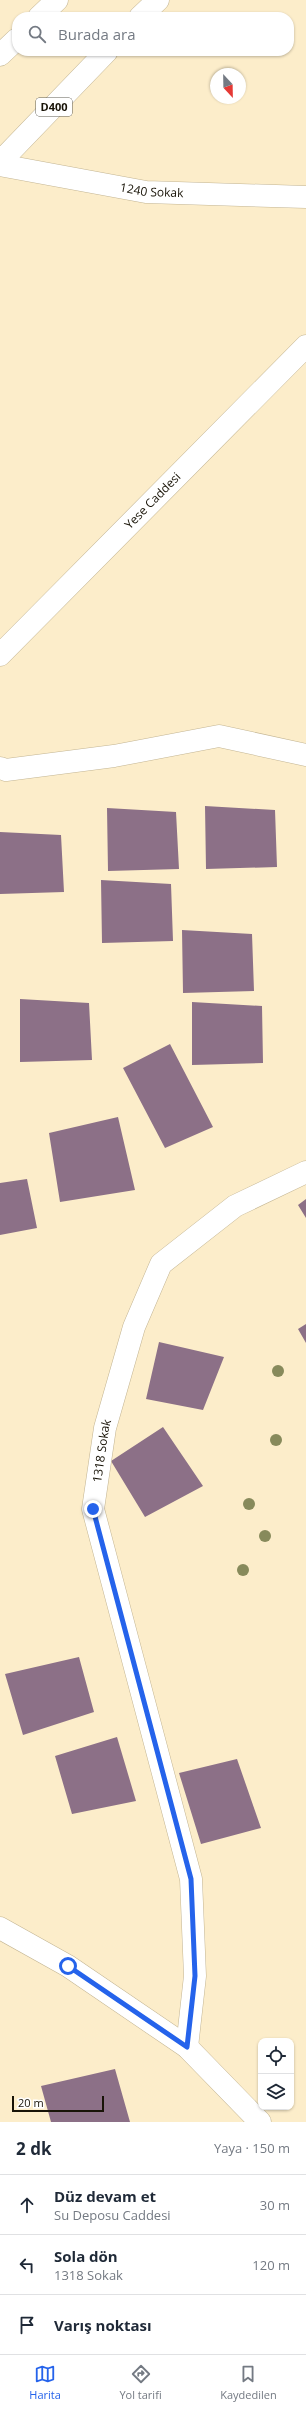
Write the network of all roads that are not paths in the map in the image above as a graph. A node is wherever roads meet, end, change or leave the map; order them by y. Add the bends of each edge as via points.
1 (57, 0) edge
2 (158, 0) edge
3 (45, 12) edge
4 (145, 12) edge
5 (12, 44) edge
6 (0, 55) edge
7 (102, 56) edge
8 (0, 164) edge
9 (306, 197) edge
10 (306, 346) edge
11 (0, 655) edge
12 (306, 755) edge
13 (0, 768) edge
14 (306, 1172) edge
15 (0, 1928) edge
16 (187, 2047) junction
17 (260, 2122) edge

1 - 3 main road
2 - 4 main road
5 - 6 main road
7 - 8 main road, D400
8 - 9 main road, 1240 Sokak via 146,192
10 - 11 main road, Yese Caddesi
12 - 13 main road via 219,736 114,756 6,770
14 - 16 main road, 1318 Sokak via 235,1206 161,1264 134,1327 105,1428 93,1509 191,1879 195,1976
15 - 16 main road via 68,1966
16 - 17 main road

